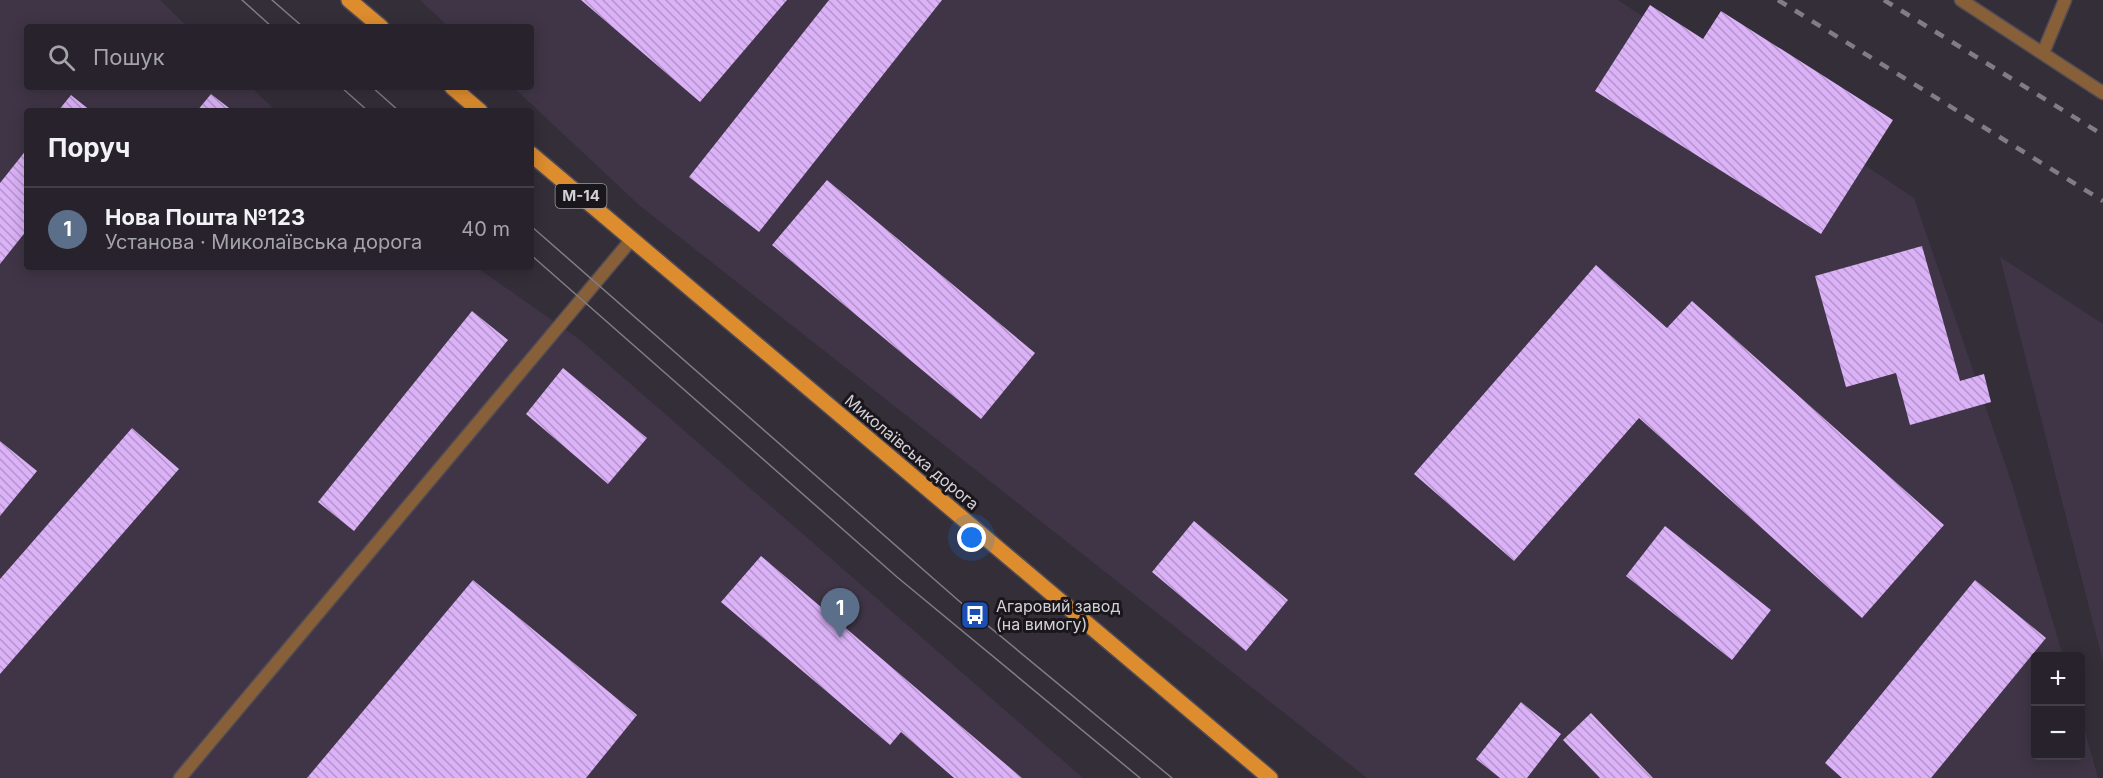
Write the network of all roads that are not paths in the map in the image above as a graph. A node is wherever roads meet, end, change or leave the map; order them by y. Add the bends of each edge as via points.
1 (349, 0) edge
2 (1961, 0) edge
3 (2066, 0) edge
4 (377, 24) edge
5 (2043, 53) junction
6 (456, 90) edge
7 (2103, 93) edge
8 (476, 108) edge
9 (534, 157) edge
10 (632, 239) junction
11 (180, 778) edge
12 (1270, 778) edge

1 - 4 main road
2 - 5 street
3 - 5 street
5 - 7 street
6 - 8 main road
9 - 10 main road, Миколаївська дорога / М-14
10 - 11 street
10 - 12 main road, Миколаївська дорога / М-14

